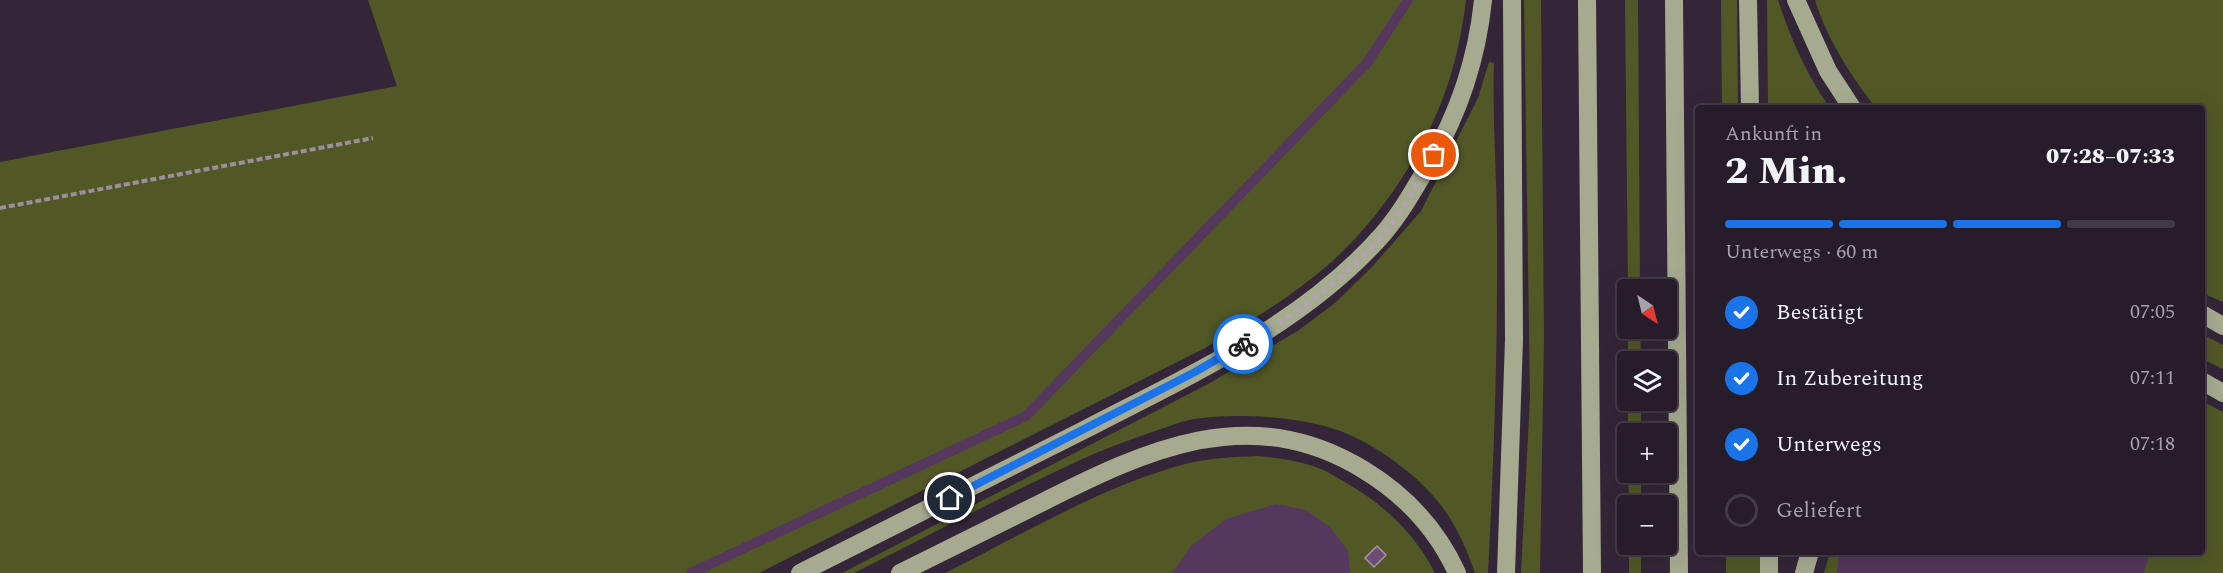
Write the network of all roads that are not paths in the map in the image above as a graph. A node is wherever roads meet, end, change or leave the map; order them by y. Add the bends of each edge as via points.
1 (1483, 0) edge
2 (1512, 0) edge
3 (1587, 0) edge
4 (1674, 0) edge
5 (1748, 0) edge
6 (1796, 0) edge
7 (1750, 105) edge
8 (1850, 105) edge
9 (2205, 316) edge
10 (2223, 326) edge
11 (2205, 383) edge
12 (2223, 393) edge
13 (1769, 555) edge
14 (1809, 555) edge
15 (800, 573) edge
16 (900, 573) edge
17 (1457, 573) edge
18 (1506, 573) edge
19 (1592, 573) edge
20 (1679, 573) edge
21 (1770, 573) edge
22 (1804, 573) edge

1 - 15 highway via 1471,68 1457,110 1434,155 1383,234 1311,301 1195,372
2 - 18 highway via 1514,340
3 - 19 highway
4 - 20 highway
5 - 7 highway
6 - 8 highway via 1828,71
9 - 10 highway
11 - 12 highway
13 - 21 highway
14 - 22 highway
16 - 17 highway via 1133,459 1184,442 1244,436 1288,439 1321,448 1379,479 1403,496 1422,517

